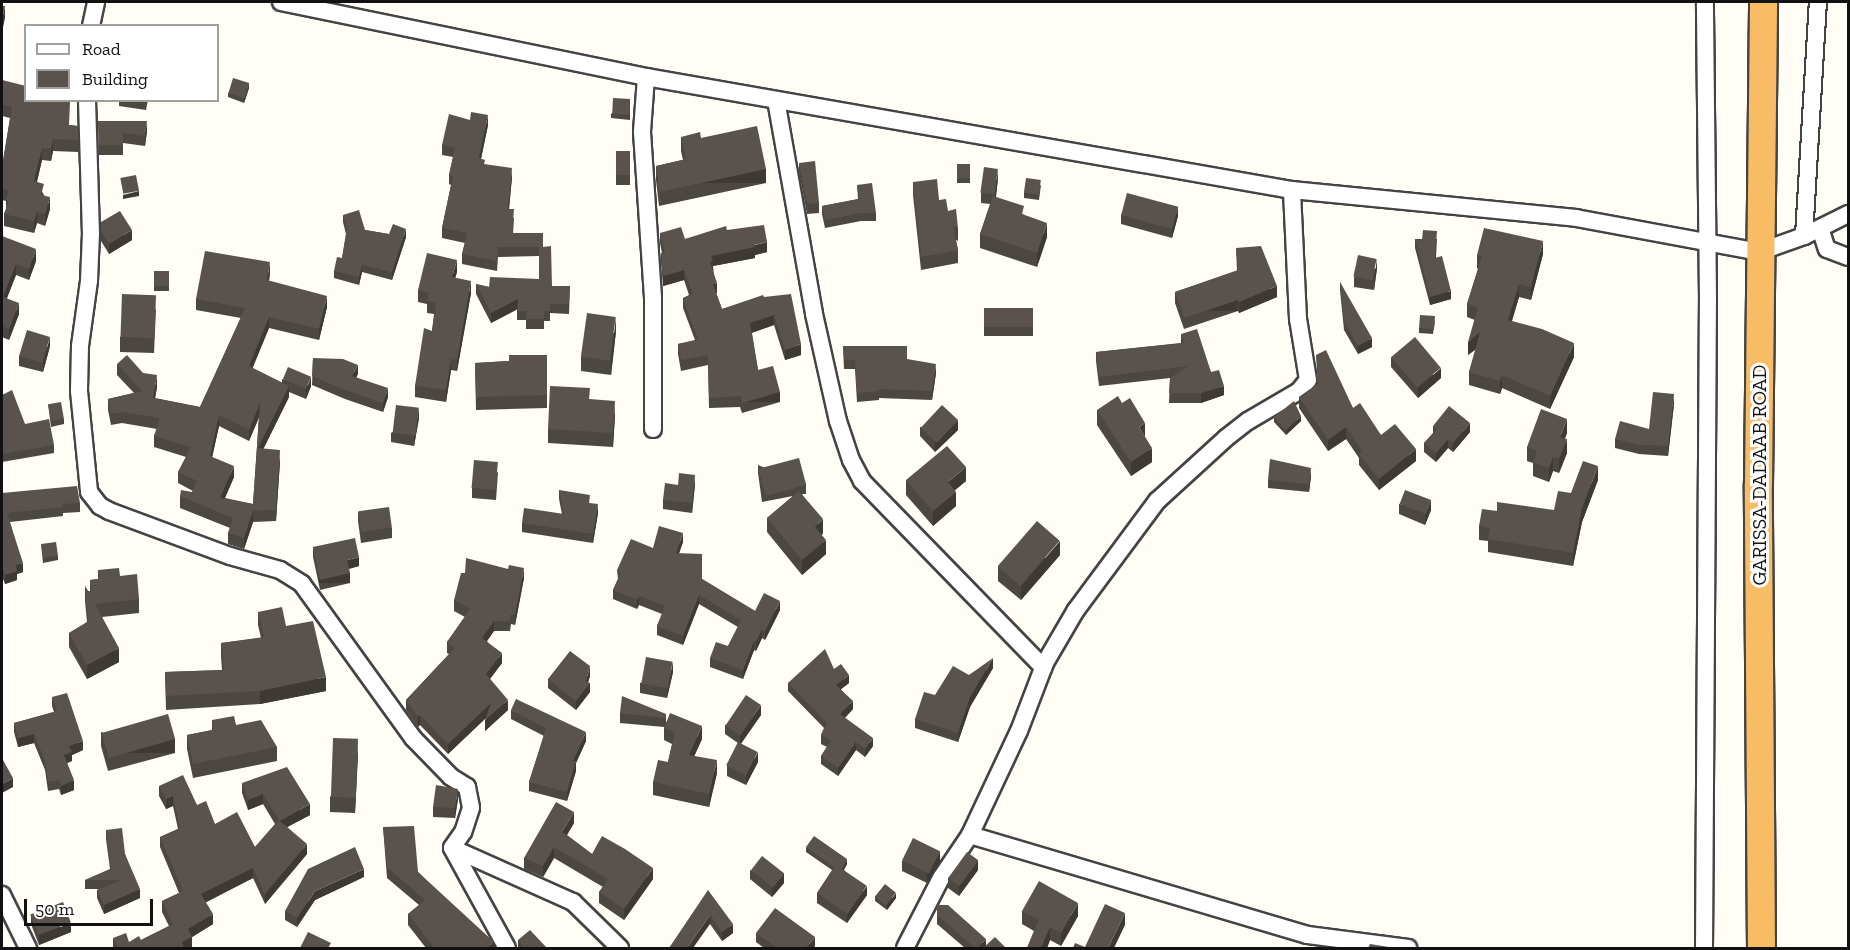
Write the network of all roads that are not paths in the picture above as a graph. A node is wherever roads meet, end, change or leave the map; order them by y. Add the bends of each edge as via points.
1 (96, 2) edge
2 (281, 2) edge
3 (1705, 2) edge
4 (1763, 2) edge
5 (1818, 2) edge
6 (91, 24) edge
7 (646, 77) junction
8 (776, 100) junction
9 (87, 102) edge
10 (1292, 190) junction
11 (1848, 214) edge
12 (1812, 232) junction
13 (1706, 241) junction
14 (1759, 252) junction
15 (1848, 257) edge
16 (653, 429) dead end
17 (1043, 667) junction
18 (970, 835) junction
19 (452, 848) junction
20 (2, 895) edge
21 (28, 948) edge
22 (507, 948) edge
23 (620, 948) edge
24 (905, 948) edge
25 (1408, 948) edge
26 (1704, 948) edge
27 (1761, 948) edge

1 - 6 street
2 - 7 street
3 - 13 street
4 - 14 highway, GARISSA-DADAAB ROAD
5 - 12 street
7 - 8 street
7 - 16 street via 642,132 653,298
8 - 10 street
8 - 17 street via 814,314 838,421 851,460 862,481
9 - 19 street via 91,233 79,391 89,492 109,511 230,556 280,570 302,584 413,738 451,777 467,787 471,808 463,832
10 - 13 street via 1576,218
10 - 17 street via 1298,319 1308,380 1299,391 1226,438 1157,501 1076,610
11 - 12 street
12 - 14 street
12 - 15 street via 1827,249
13 - 14 street
13 - 26 street
14 - 27 highway, GARISSA-DADAAB ROAD
17 - 18 street via 1019,731
18 - 24 street via 941,878
18 - 25 street via 1308,935
19 - 22 street
19 - 23 street via 573,902
20 - 21 street

